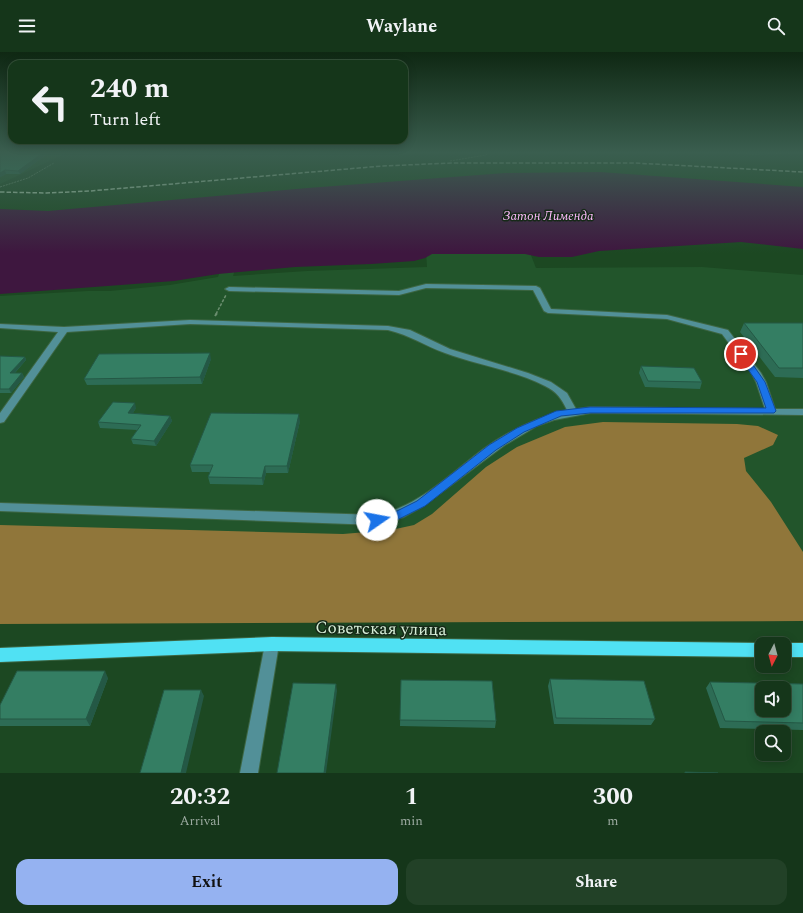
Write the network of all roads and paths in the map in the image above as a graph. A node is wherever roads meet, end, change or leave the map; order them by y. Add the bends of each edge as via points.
1 (229, 290) joint
2 (210, 324) junction
3 (0, 326) edge
4 (64, 330) junction
5 (572, 411) junction
6 (771, 411) junction
7 (803, 412) edge
8 (0, 420) edge
9 (0, 507) edge
10 (272, 644) junction
11 (755, 650) edge
12 (791, 650) edge
13 (803, 650) edge
14 (0, 655) edge
15 (250, 773) edge

1 - 2 path
1 - 6 street via 398,293 426,286 536,288 548,311 667,317 724,332 756,373
2 - 4 street via 190,322
2 - 5 street via 398,329 447,351 548,384 564,395
3 - 4 street
4 - 8 street
5 - 6 street
5 - 9 street via 544,419 520,430 492,448 421,504 388,518 364,520
6 - 7 street
10 - 11 main road, Советская улица
10 - 14 main road, Советская улица
10 - 15 street
12 - 13 main road

